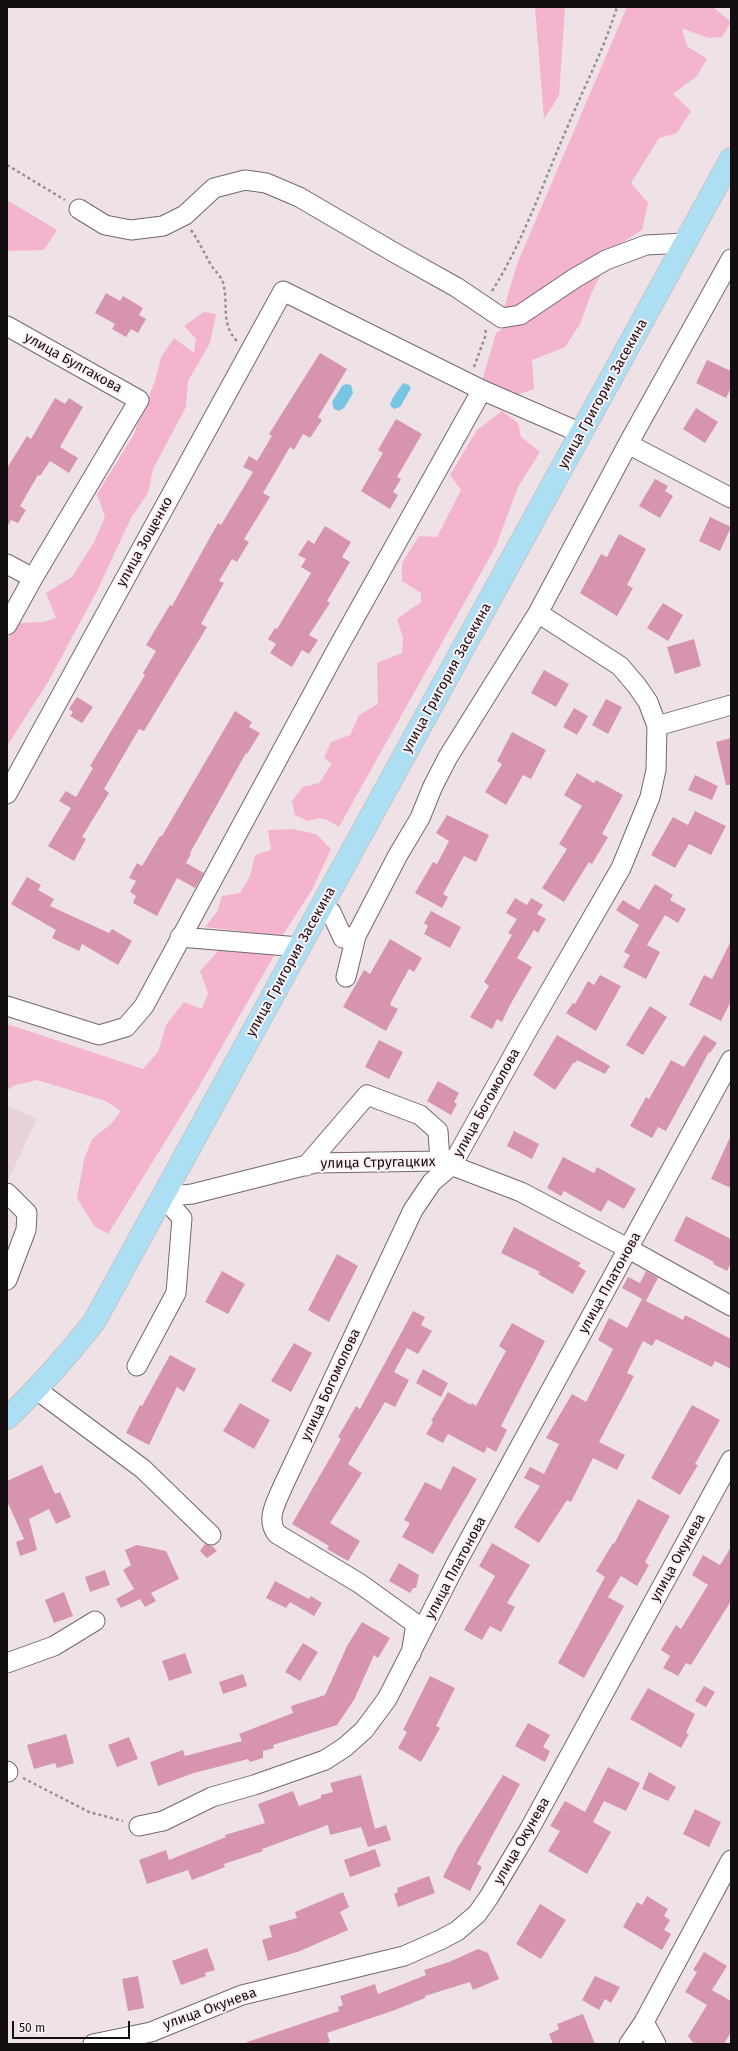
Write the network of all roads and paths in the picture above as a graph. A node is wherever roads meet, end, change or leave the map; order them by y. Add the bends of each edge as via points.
1 (618, 7) edge
2 (731, 159) edge
3 (7, 165) edge
4 (79, 209) joint
5 (185, 215) junction
6 (685, 243) junction
7 (729, 269) edge
8 (488, 310) junction
9 (7, 326) edge
10 (249, 353) junction
11 (474, 386) junction
12 (581, 433) junction
13 (628, 444) junction
14 (731, 498) edge
15 (7, 564) edge
16 (33, 578) junction
17 (538, 613) junction
18 (7, 625) edge
19 (731, 705) edge
20 (657, 726) junction
21 (14, 768) edge
22 (7, 794) edge
23 (321, 907) junction
24 (180, 936) junction
25 (356, 936) junction
26 (300, 947) junction
27 (346, 978) dead end
28 (7, 1006) edge
29 (731, 1060) edge
30 (446, 1163) junction
31 (306, 1166) junction
32 (7, 1193) edge
33 (163, 1197) junction
34 (629, 1249) junction
35 (7, 1280) edge
36 (731, 1306) edge
37 (137, 1366) dead end
38 (37, 1390) junction
39 (7, 1418) edge
40 (731, 1460) edge
41 (211, 1535) dead end
42 (446, 1583) junction
43 (408, 1619) junction
44 (95, 1621) dead end
45 (411, 1654) junction
46 (7, 1663) edge
47 (7, 1772) edge
48 (139, 1826) joint
49 (731, 1860) edge
50 (644, 2022) junction
51 (146, 2038) edge
52 (93, 2044) edge
53 (629, 2044) edge
54 (656, 2044) edge

1 - 8 path via 528,225 491,292
2 - 6 main road, улица Григория Засекина
3 - 4 path
4 - 5 street via 105,226 131,230 163,226
5 - 8 street via 214,188 245,180 266,183 299,197 456,286
5 - 10 path via 189,228 222,279 226,323 234,338
6 - 8 street via 646,245 606,260 520,315 502,318
6 - 12 main road, улица Григория Засекина
7 - 13 street
8 - 11 path
9 - 16 street, улица Булгакова via 139,400
10 - 11 street, улица Зощенко via 283,291
10 - 21 street, улица Зощенко
11 - 12 street
11 - 24 street via 340,644
12 - 23 main road, улица Григория Засекина
13 - 14 street
13 - 17 street
15 - 16 street
16 - 18 street
17 - 20 street, улица Богомолова via 620,666 648,702
17 - 25 street via 448,757 420,818
19 - 20 street
20 - 30 street, улица Богомолова via 656,770 650,798 621,868 528,1029
21 - 22 street, улица Зощенко
23 - 25 street via 331,912 343,938
23 - 26 main road, улица Григория Засекина
24 - 26 street
24 - 28 street via 144,1006 126,1027 99,1035
25 - 27 street
26 - 33 main road, улица Григория Засекина
29 - 34 street, улица Платонова
30 - 31 street, улица Стругацких via 315,1163
30 - 31 street via 438,1131 420,1115 367,1095
30 - 34 street, улица Стругацких via 521,1192
30 - 43 street, улица Богомолова via 413,1210 272,1514 272,1528 277,1534 359,1583
31 - 33 street, улица Стругацких via 192,1194
32 - 35 street via 27,1213 26,1230
33 - 37 street via 182,1218 176,1293
33 - 38 main road, улица Григория Засекина via 94,1322
34 - 36 street, улица Стругацких
34 - 42 street, улица Платонова
38 - 39 main road, улица Григория Засекина
38 - 41 street via 144,1469
40 - 51 street, улица Окунева via 529,1830 490,1897 477,1914 446,1937 404,1956 242,1995
42 - 43 street via 420,1621
42 - 45 street, улица Платонова
43 - 45 street via 416,1624
44 - 46 street via 54,1646
45 - 48 street, улица Платонова via 387,1699 364,1730 325,1760 212,1797 162,1821
47 - 48 path via 89,1812
49 - 50 street
50 - 53 street
50 - 54 street
51 - 52 street, улица Окунева

